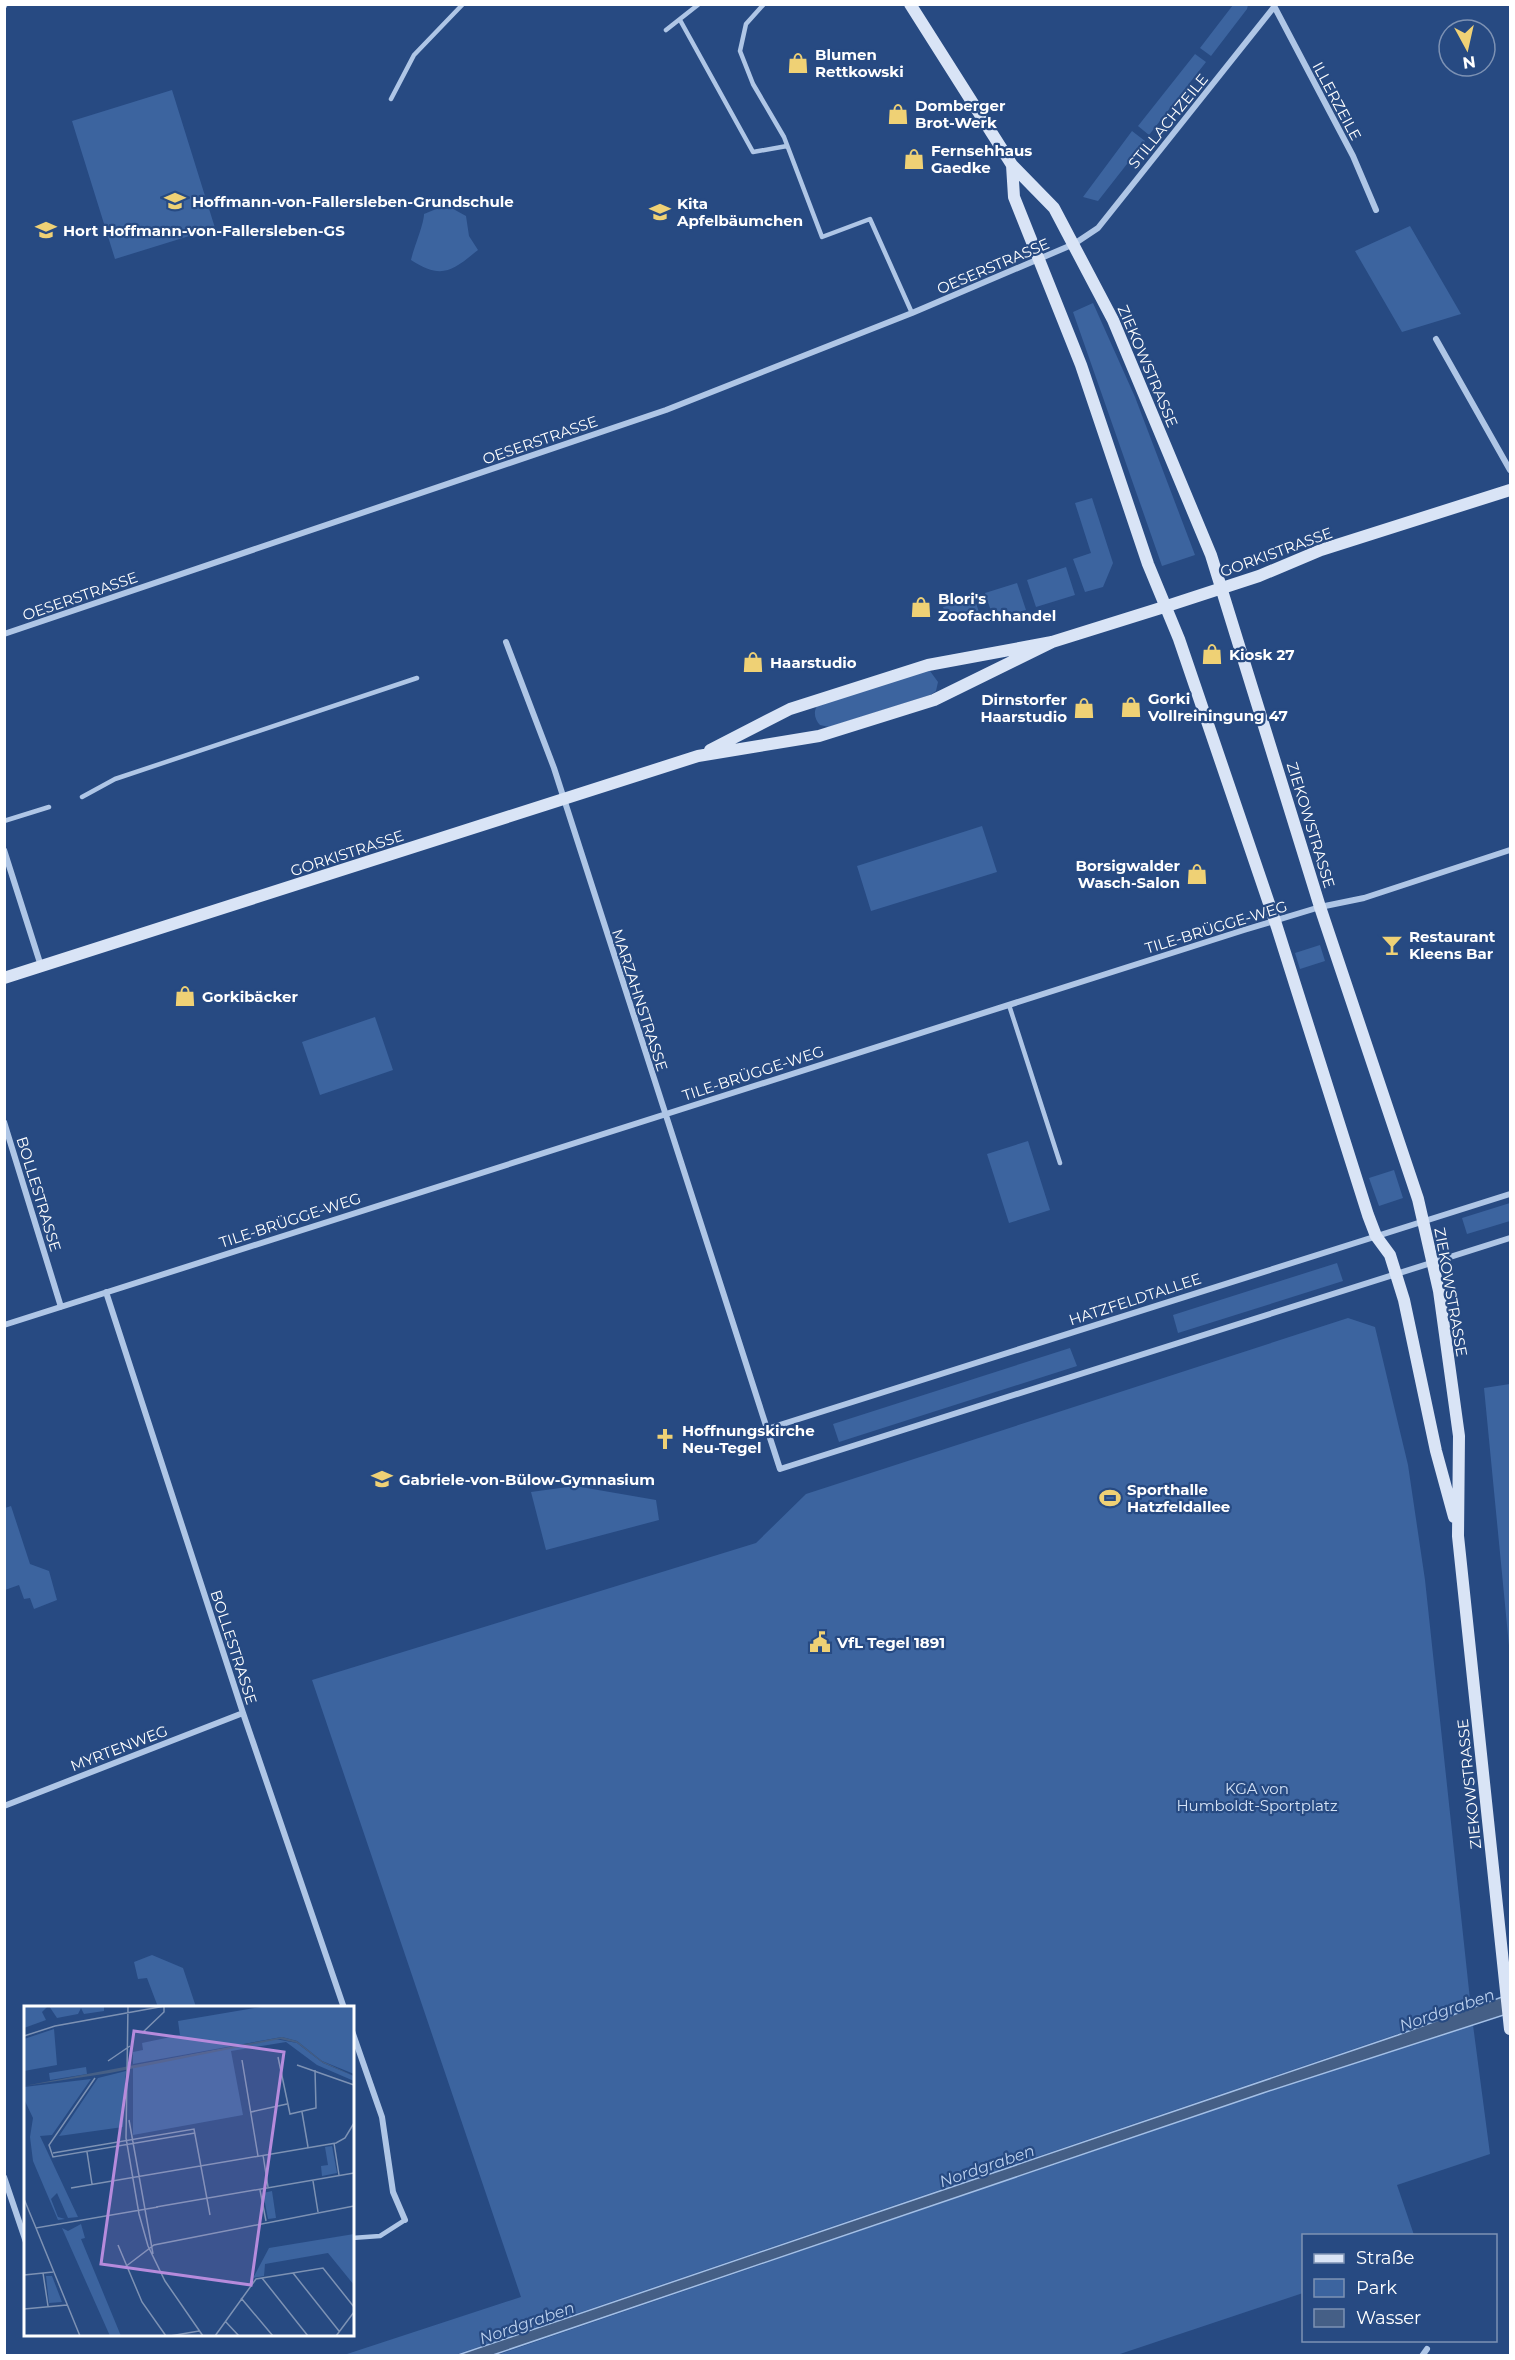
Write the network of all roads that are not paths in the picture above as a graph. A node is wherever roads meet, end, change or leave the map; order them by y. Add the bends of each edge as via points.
1 (463, 4) edge
2 (699, 4) edge
3 (764, 4) edge
4 (910, 4) edge
5 (1274, 6) edge
6 (680, 20) junction
7 (666, 30) dead end
8 (391, 99) dead end
9 (787, 146) junction
10 (1012, 165) junction
11 (1376, 210) dead end
12 (1074, 244) junction
13 (1041, 259) junction
14 (912, 313) junction
15 (1436, 339) dead end
16 (1510, 470) edge
17 (1510, 490) edge
18 (1221, 588) junction
19 (1164, 607) junction
20 (4, 634) edge
21 (506, 642) dead end
22 (1052, 642) junction
23 (417, 678) dead end
24 (698, 756) junction
25 (82, 797) dead end
26 (564, 799) junction
27 (49, 807) dead end
28 (4, 821) edge
29 (4, 850) edge
30 (1510, 850) edge
31 (1320, 907) junction
32 (1275, 921) junction
33 (41, 966) junction
34 (4, 978) edge
35 (1009, 1005) junction
36 (664, 1114) junction
37 (4, 1122) edge
38 (1060, 1163) dead end
39 (1510, 1194) edge
40 (1424, 1223) junction
41 (1376, 1236) junction
42 (1510, 1238) edge
43 (1433, 1262) junction
44 (1396, 1273) junction
45 (106, 1292) junction
46 (61, 1307) junction
47 (4, 1325) edge
48 (767, 1429) junction
49 (1458, 1536) junction
50 (243, 1713) junction
51 (4, 1806) edge
52 (344, 2006) edge
53 (1510, 2029) edge
54 (354, 2037) edge
55 (4, 2177) edge
56 (405, 2220) joint
57 (24, 2236) edge
58 (354, 2238) edge
59 (1426, 2349) dead end
60 (1422, 2355) edge

1 - 8 lane via 414,55
2 - 6 lane
3 - 9 lane via 746,24 740,51
4 - 10 street, ZIEKOWSTRASSE
5 - 11 street, ILLERZEILE via 1353,156
5 - 12 street, STILLACHZEILE via 1098,228
6 - 7 lane
6 - 9 lane via 753,152
9 - 14 lane via 822,237 870,219
10 - 12 street, ZIEKOWSTRASSE via 1048,200
10 - 13 street, ZIEKOWSTRASSE via 1014,197
12 - 13 street, OESERSTRASSE
12 - 18 street, ZIEKOWSTRASSE via 1113,320 1211,555
13 - 14 street, OESERSTRASSE
13 - 19 street, ZIEKOWSTRASSE
14 - 20 street, OESERSTRASSE via 666,410
15 - 16 street
17 - 18 street, GORKISTRASSE via 1321,550
18 - 19 street, GORKISTRASSE
18 - 31 street, ZIEKOWSTRASSE
19 - 22 street, GORKISTRASSE
19 - 32 street, ZIEKOWSTRASSE via 1179,639
21 - 26 street, MARZAHNSTRASSE
22 - 24 street, GORKISTRASSE via 928,665 790,709
22 - 24 street, GORKISTRASSE via 934,700 819,736
23 - 25 lane via 115,779
24 - 26 street, GORKISTRASSE
26 - 33 street, GORKISTRASSE
26 - 36 street, MARZAHNSTRASSE
27 - 28 lane
29 - 33 street
30 - 31 street, TILE-BRÜGGE-WEG via 1364,898
31 - 32 street, TILE-BRÜGGE-WEG
31 - 40 street, ZIEKOWSTRASSE
32 - 35 street, TILE-BRÜGGE-WEG
32 - 41 street, ZIEKOWSTRASSE
33 - 34 street, GORKISTRASSE
35 - 36 street, TILE-BRÜGGE-WEG
35 - 38 lane
36 - 45 street, TILE-BRÜGGE-WEG
36 - 48 street, MARZAHNSTRASSE
37 - 46 street, BOLLESTRASSE
39 - 40 street, HATZFELDTALLEE
40 - 41 street, HATZFELDTALLEE
40 - 43 street, ZIEKOWSTRASSE
41 - 44 street, ZIEKOWSTRASSE via 1390,1255
41 - 48 street, HATZFELDTALLEE
42 - 43 street
43 - 44 street
43 - 49 street, ZIEKOWSTRASSE via 1459,1436
44 - 48 street, MARZAHNSTRASSE via 780,1469
44 - 49 street, ZIEKOWSTRASSE
45 - 46 street, TILE-BRÜGGE-WEG
45 - 50 street, BOLLESTRASSE
46 - 47 street, TILE-BRÜGGE-WEG
49 - 53 street, ZIEKOWSTRASSE
50 - 51 street, MYRTENWEG
50 - 52 street, BOLLESTRASSE
54 - 56 street via 382,2117 393,2192
55 - 57 street
56 - 58 lane via 380,2236
59 - 60 street

